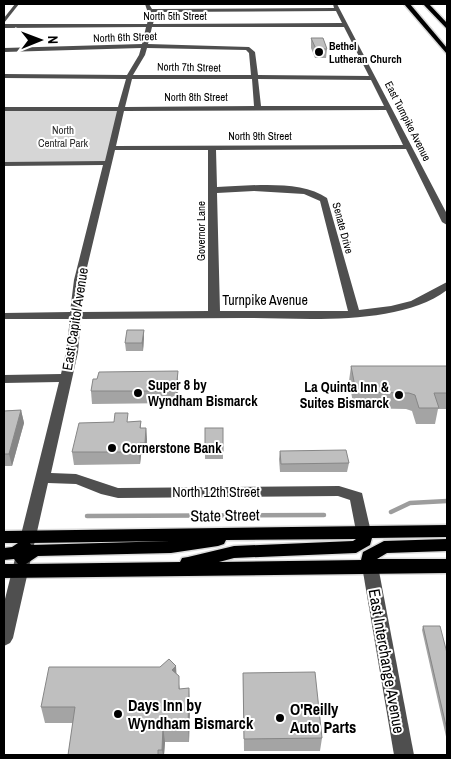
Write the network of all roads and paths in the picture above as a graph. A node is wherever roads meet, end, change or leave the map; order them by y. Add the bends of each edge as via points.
1 (17, 4) edge
2 (408, 4) edge
3 (426, 4) edge
4 (337, 6) edge
5 (149, 7) edge
6 (4, 21) edge
7 (4, 26) edge
8 (150, 26) junction
9 (346, 26) junction
10 (447, 27) edge
11 (145, 46) junction
12 (4, 50) edge
13 (447, 52) edge
14 (4, 76) edge
15 (130, 76) junction
16 (256, 78) junction
17 (374, 78) junction
18 (4, 108) edge
19 (122, 108) junction
20 (258, 108) junction
21 (389, 108) junction
22 (409, 147) junction
23 (112, 148) junction
24 (212, 148) junction
25 (108, 164) junction
26 (5, 166) edge
27 (213, 190) junction
28 (447, 222) edge
29 (447, 285) edge
30 (354, 314) junction
31 (214, 315) junction
32 (4, 316) edge
33 (76, 316) junction
34 (66, 378) junction
35 (4, 379) edge
36 (42, 478) junction
37 (447, 531) edge
38 (363, 532) junction
39 (260, 533) junction
40 (4, 536) edge
41 (447, 545) edge
42 (4, 554) edge
43 (19, 557) edge
44 (370, 566) junction
45 (399, 566) junction
46 (447, 566) edge
47 (161, 569) junction
48 (447, 575) edge
49 (4, 638) edge
50 (404, 755) edge

1 - 6 street
2 - 13 highway
3 - 10 highway
4 - 5 street
4 - 9 street, East Turnpike Avenue
5 - 8 street, East Capitol Avenue
7 - 8 street, North 5th Street
8 - 9 street, North 5th Street
8 - 11 street, East Capitol Avenue
9 - 17 street, East Turnpike Avenue
11 - 12 street, North 6th Street
11 - 15 street, East Capitol Avenue
11 - 16 street, North 6th Street via 247,48 252,52
14 - 15 street, North 7th Street
15 - 16 street, North 7th Street
15 - 19 street, East Capitol Avenue
16 - 17 street, North 7th Street
16 - 20 street
17 - 21 street, East Turnpike Avenue
18 - 19 street, North 8th Street
19 - 20 street, North 8th Street
19 - 23 street, East Capitol Avenue
20 - 21 street, North 8th Street
21 - 22 street, East Turnpike Avenue
22 - 24 street, North 9th Street
22 - 28 street, East Turnpike Avenue
23 - 24 street, North 9th Street
23 - 25 street, East Capitol Avenue
24 - 27 street, Governor Lane
25 - 26 street
25 - 33 street, East Capitol Avenue via 79,280
27 - 30 street, Senate Drive via 298,190 322,197
27 - 31 street, Governor Lane
29 - 30 street, Turnpike Avenue via 432,296 410,305
30 - 31 street, Turnpike Avenue
31 - 33 street, Turnpike Avenue
32 - 33 street, Turnpike Avenue
33 - 34 street, East Capitol Avenue
34 - 35 street
34 - 36 street, East Capitol Avenue
36 - 38 street, North 12th Street via 75,478 97,489 118,492 339,491 357,497
36 - 43 street, East Capitol Avenue
37 - 38 main road, State Street
38 - 39 main road, State Street
38 - 47 main road via 364,541 356,547 234,552
39 - 43 main road, State Street
39 - 43 main road via 171,547 38,550
40 - 43 main road, State Street
41 - 44 main road via 384,547 369,556
42 - 43 main road via 15,553
43 - 47 main road, State Street
43 - 49 street, East Capitol Avenue
44 - 45 main road, State Street
44 - 47 main road, State Street
44 - 50 street, East Interchange Avenue
45 - 46 main road, State Street
45 - 48 main road

